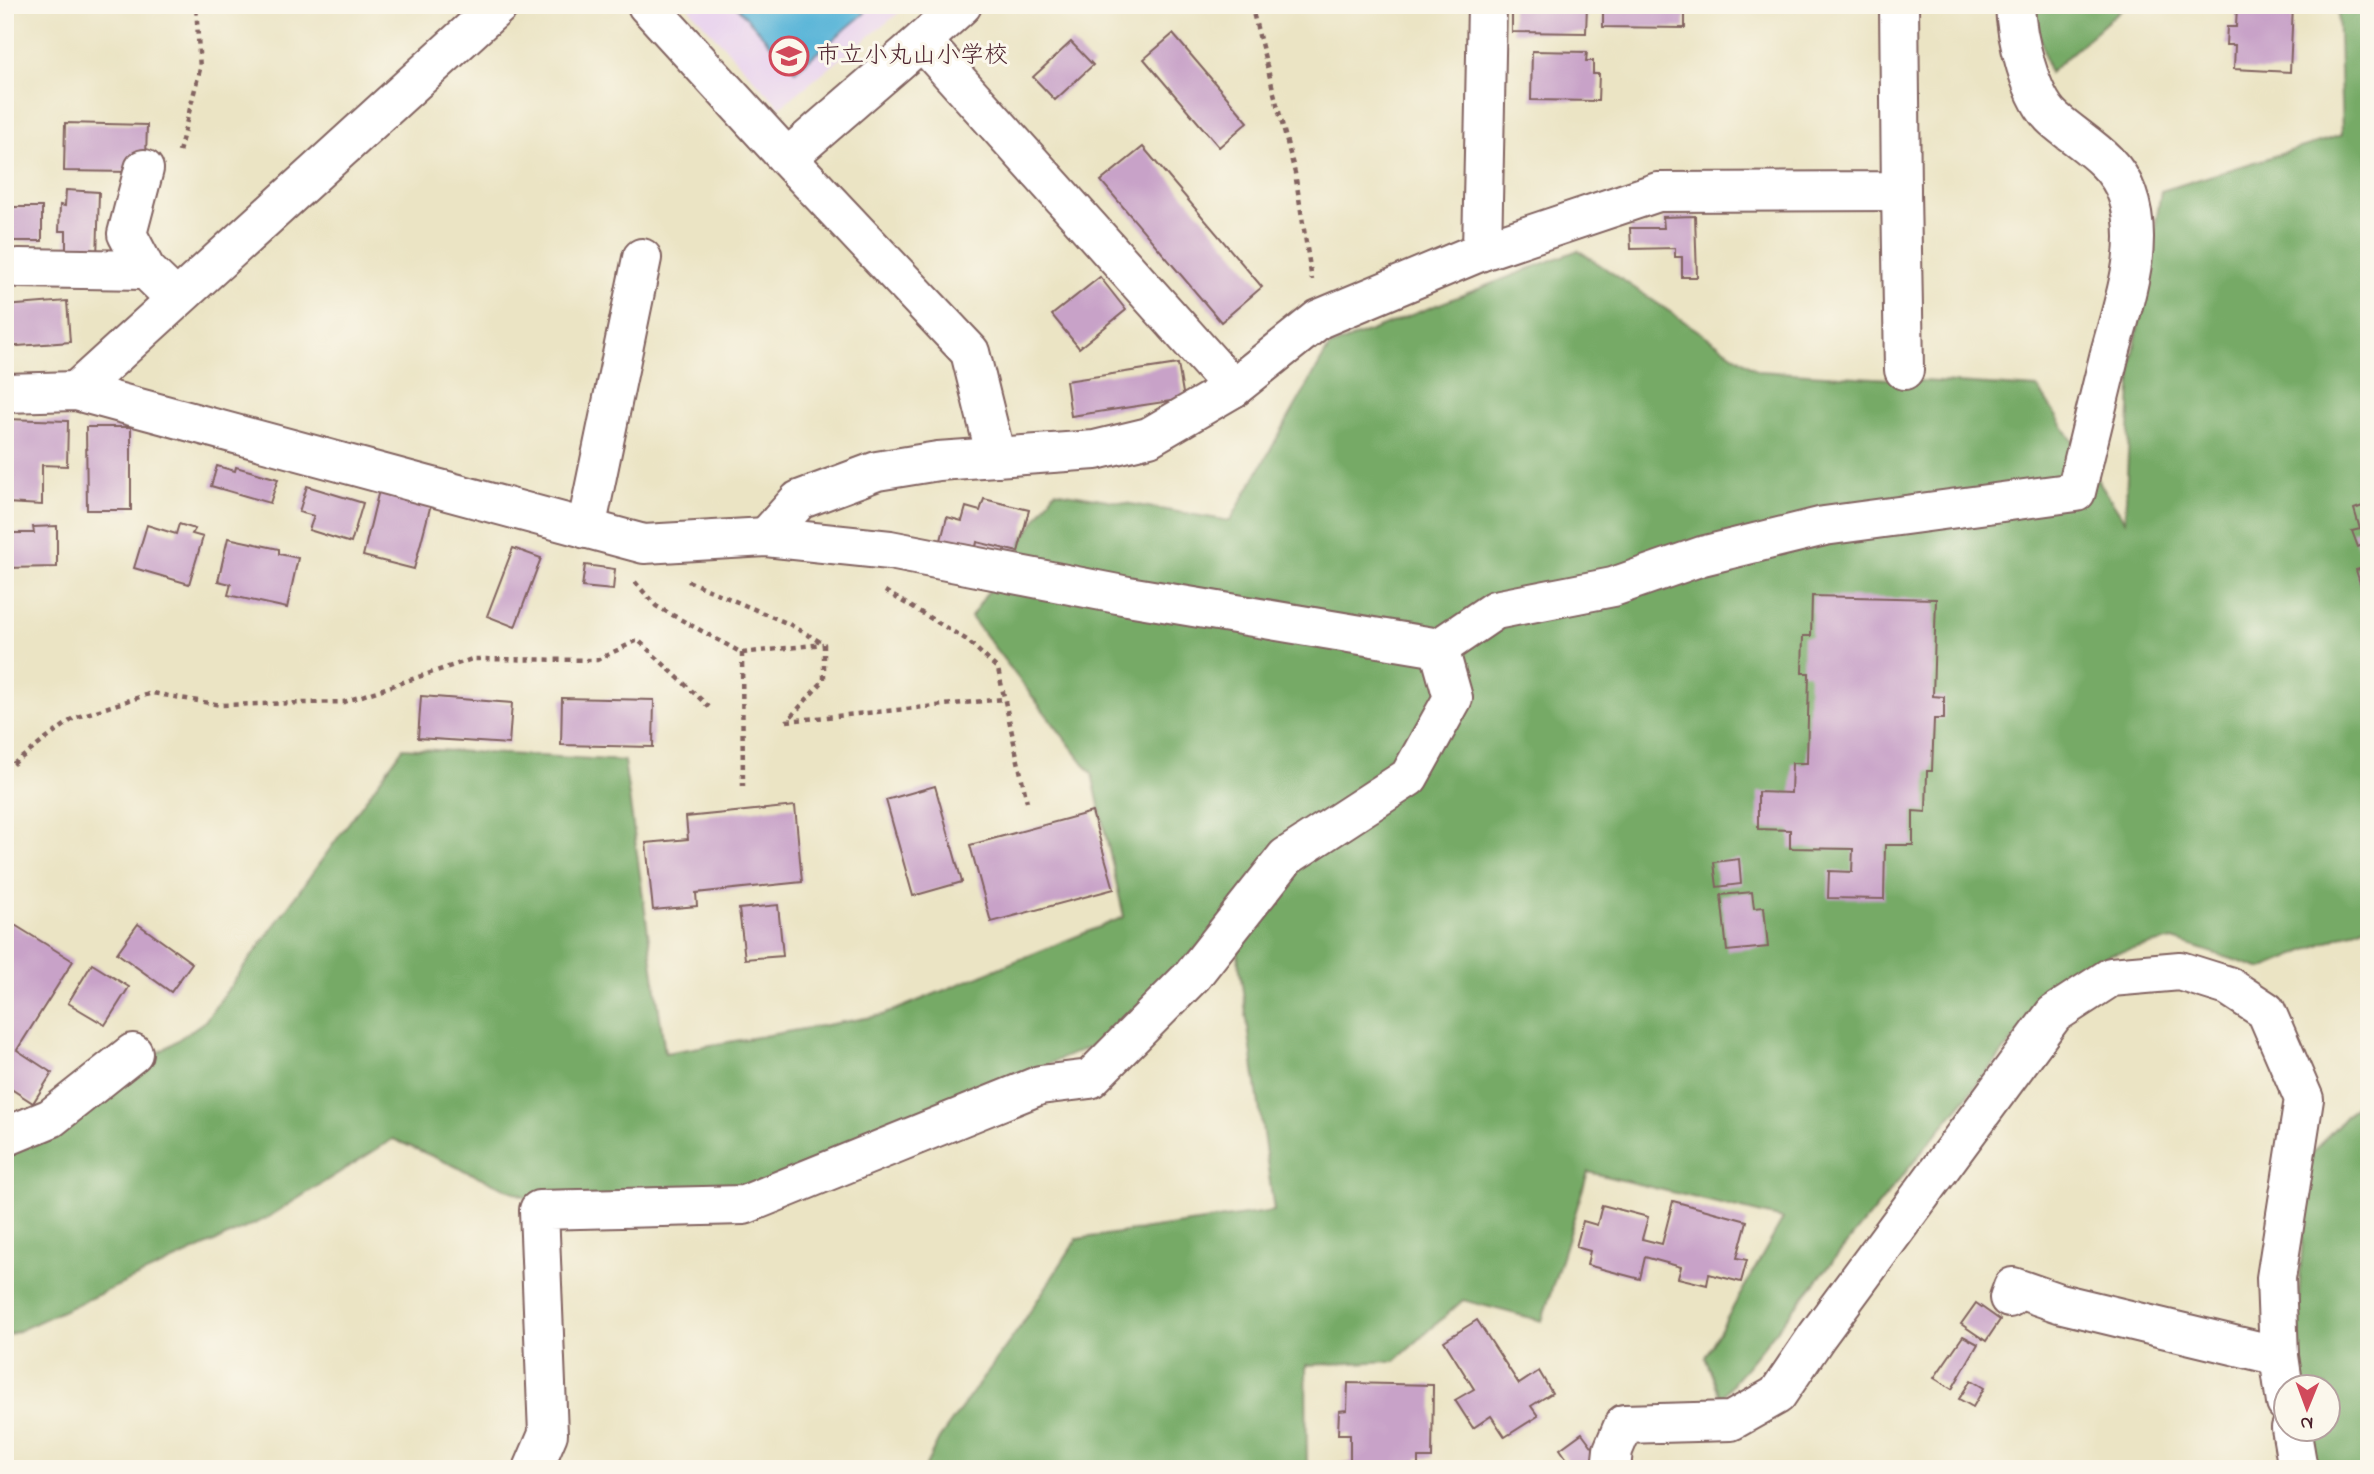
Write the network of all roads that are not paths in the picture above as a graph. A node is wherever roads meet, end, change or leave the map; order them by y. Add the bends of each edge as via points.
1 (499, 5) edge
2 (648, 5) edge
3 (962, 5) edge
4 (1487, 5) edge
5 (1899, 5) edge
6 (2015, 5) edge
7 (922, 41) junction
8 (787, 158) junction
9 (144, 169) dead end
10 (1901, 191) junction
11 (1482, 251) junction
12 (642, 258) dead end
13 (19, 268) dead end
14 (146, 270) junction
15 (175, 298) junction
16 (1904, 370) dead end
17 (1233, 388) junction
18 (76, 391) junction
19 (5, 393) edge
20 (996, 457) junction
21 (586, 529) junction
22 (766, 537) junction
23 (1439, 648) junction
24 (133, 1053) dead end
25 (5, 1137) edge
26 (2009, 1298) dead end
27 (2279, 1356) junction
28 (2282, 1372) edge
29 (2293, 1442) edge
30 (533, 1469) edge
31 (1611, 1469) edge
32 (2298, 1469) edge

1 - 15 street
2 - 8 street
3 - 7 street
4 - 11 street
5 - 10 street
6 - 23 street via 2016,32 2028,73 2051,117 2117,172 2128,195 2135,230 2131,270 2076,492 1810,530 1702,556 1613,587 1494,610
7 - 8 street
7 - 17 street
8 - 20 street via 970,352
9 - 14 street via 127,234
10 - 11 street via 1658,192
10 - 16 street
11 - 17 street via 1318,319
12 - 21 street
13 - 14 street
14 - 15 street
15 - 18 street
17 - 20 street via 1149,436 1095,450
18 - 19 street
18 - 21 street
20 - 22 street via 877,471 799,500
21 - 22 street via 644,544
22 - 23 street via 890,550
23 - 30 street via 1453,698 1409,777 1286,857 1194,975 1090,1079 1040,1085 744,1205 539,1210 548,1434
24 - 25 street via 51,1118
26 - 27 street via 2014,1287 2059,1303
27 - 28 street
27 - 31 street via 2276,1278 2304,1099 2292,1066 2266,1011 2228,986 2180,971 2111,977 2054,1014 1777,1395 1731,1422 1625,1424 1613,1450
29 - 32 street

